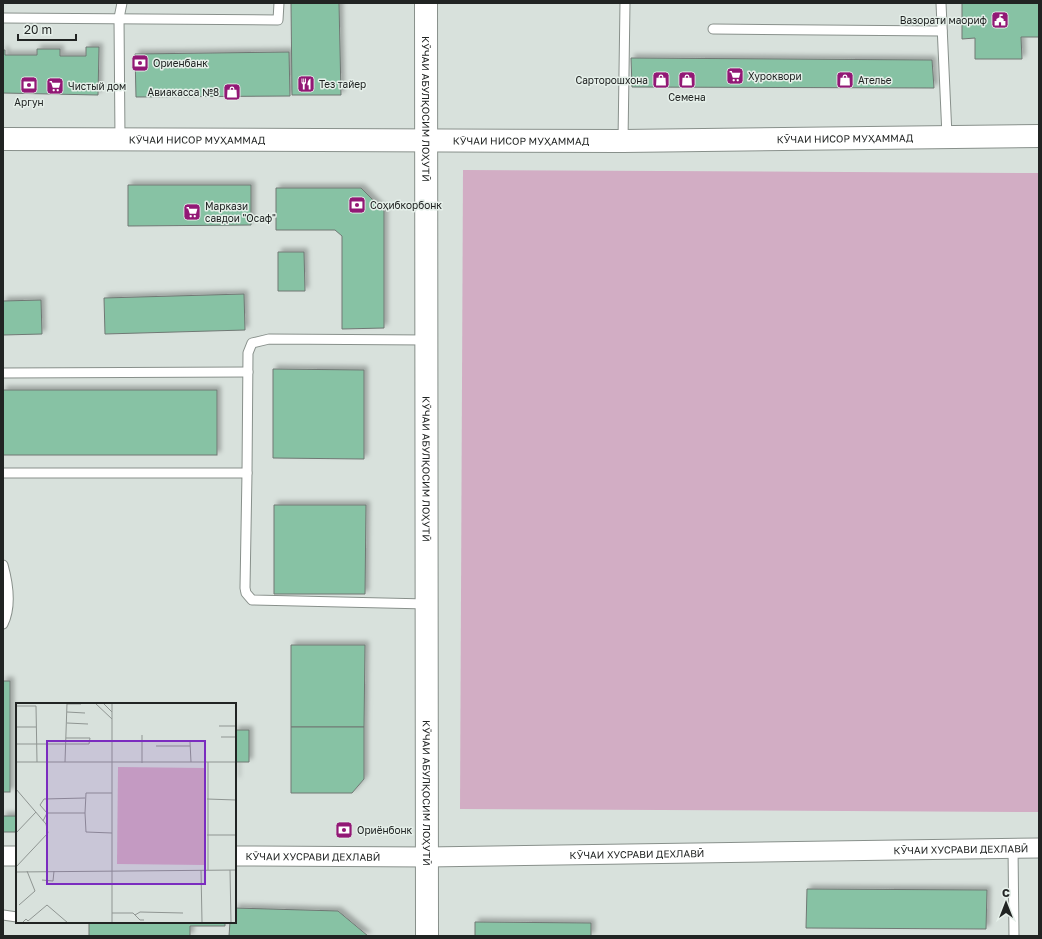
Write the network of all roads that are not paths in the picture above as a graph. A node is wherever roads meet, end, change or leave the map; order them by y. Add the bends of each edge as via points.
1 (122, 3) edge
2 (279, 3) edge
3 (426, 3) edge
4 (625, 3) edge
5 (941, 3) edge
6 (3, 18) edge
7 (119, 18) junction
8 (713, 29) dead end
9 (942, 31) junction
10 (947, 136) junction
11 (1039, 136) edge
12 (3, 139) edge
13 (120, 139) junction
14 (427, 140) junction
15 (623, 141) junction
16 (427, 340) junction
17 (248, 372) junction
18 (3, 373) edge
19 (3, 473) edge
20 (247, 473) junction
21 (3, 565) edge
22 (427, 604) junction
23 (3, 624) edge
24 (1013, 848) junction
25 (1039, 848) edge
26 (3, 856) edge
27 (16, 856) edge
28 (236, 856) edge
29 (427, 857) junction
30 (3, 915) edge
31 (16, 917) edge
32 (427, 936) edge
33 (1014, 936) edge

1 - 7 lane
2 - 7 lane via 278,20
3 - 14 street, КӮЧАИ АБУЛҚОСИМ ЛОҲУТӢ
4 - 15 lane
5 - 9 lane
6 - 7 lane
7 - 13 lane
8 - 9 lane
9 - 10 lane
10 - 11 street, КӮЧАИ НИСОР МУҲАММАД
10 - 15 street, КӮЧАИ НИСОР МУҲАММАД
12 - 13 street, КӮЧАИ НИСОР МУҲАММАД
13 - 14 street, КӮЧАИ НИСОР МУҲАММАД
14 - 15 street, КӮЧАИ НИСОР МУҲАММАД
14 - 16 street, КӮЧАИ АБУЛҚОСИМ ЛОҲУТӢ
16 - 17 lane via 259,340 249,347
16 - 22 street, КӮЧАИ АБУЛҚОСИМ ЛОҲУТӢ
17 - 18 lane
17 - 20 lane
19 - 20 lane
20 - 22 lane via 245,588 252,600
21 - 23 lane via 8,601
22 - 29 street, КӮЧАИ АБУЛҚОСИМ ЛОҲУТӢ
24 - 25 street, КӮЧАИ ХУСРАВИ ДЕХЛАВӢ
24 - 29 street, КӮЧАИ ХУСРАВИ ДЕХЛАВӢ
24 - 33 lane
26 - 27 street
28 - 29 street, КӮЧАИ ХУСРАВИ ДЕХЛАВӢ
29 - 32 street, КӮЧАИ АБУЛҚОСИМ ЛОҲУТӢ
30 - 31 lane

